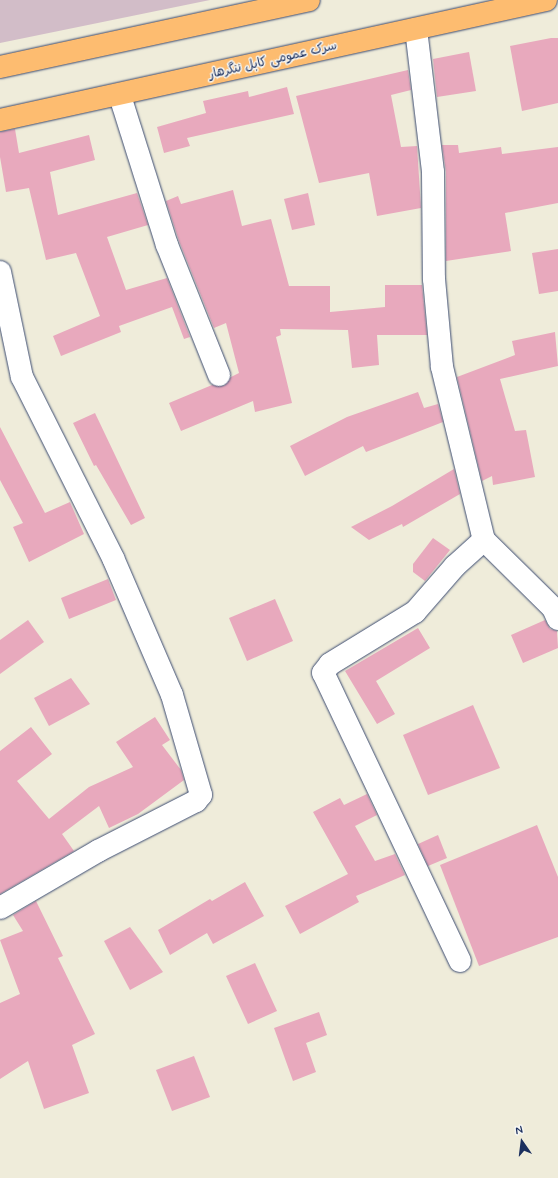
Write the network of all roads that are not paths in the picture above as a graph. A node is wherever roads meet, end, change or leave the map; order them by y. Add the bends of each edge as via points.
1 (309, 0) edge
2 (546, 0) edge
3 (416, 29) junction
4 (0, 67) edge
5 (120, 96) junction
6 (0, 120) edge
7 (0, 272) edge
8 (219, 375) dead end
9 (484, 540) junction
10 (558, 619) edge
11 (0, 908) edge
12 (460, 962) dead end

1 - 4 highway
2 - 3 highway, سرک عمومی کابل ننگرهار
3 - 5 highway, سرک عمومی کابل ننگرهار
3 - 9 street via 433,172 434,280 442,367
5 - 6 highway, سرک عمومی کابل ننگرهار
5 - 8 street via 167,245
7 - 11 street via 22,377 112,558 172,695 201,795 196,801 98,851
9 - 10 street via 552,608
9 - 12 street via 455,566 415,612 330,664 323,673

